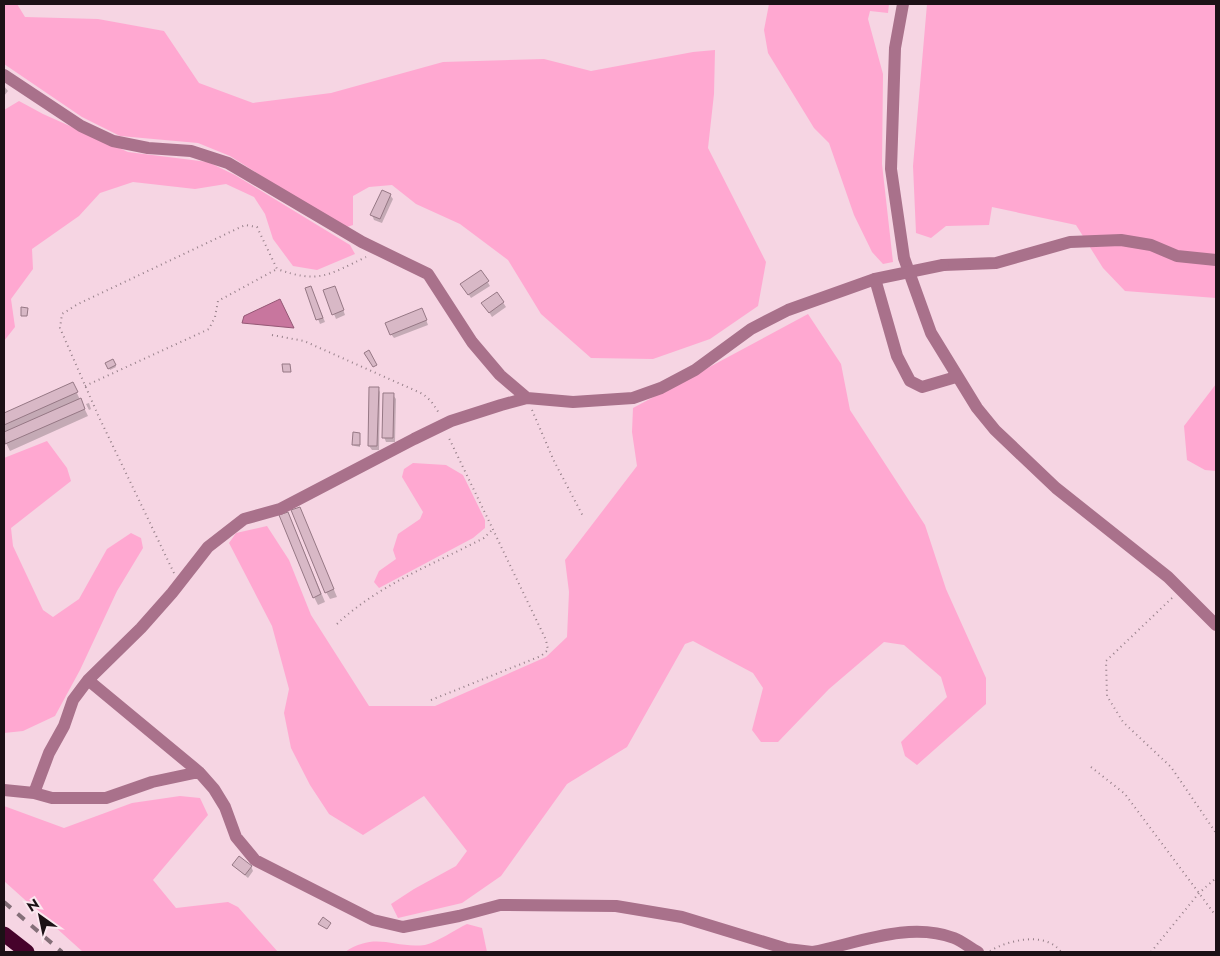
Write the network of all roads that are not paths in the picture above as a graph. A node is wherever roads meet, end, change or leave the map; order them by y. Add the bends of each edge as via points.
1 (903, 4) edge
2 (4, 75) edge
3 (1216, 260) edge
4 (875, 279) junction
5 (956, 377) junction
6 (527, 398) junction
7 (1216, 625) edge
8 (88, 680) junction
9 (199, 772) junction
10 (4, 790) edge
11 (34, 793) junction
12 (4, 934) edge
13 (27, 952) edge
14 (812, 952) edge
15 (978, 952) edge

1 - 5 street via 895,48 891,169 904,258 931,334
2 - 6 street via 81,126 113,141 191,151 228,163 362,242 428,274 472,342 500,375
3 - 4 street, bridge via 1177,256 1151,245 1121,240 1070,242 996,263 943,265
4 - 5 street via 897,356 910,381 922,387
4 - 6 street via 788,310 751,329 695,370 633,398 573,402
5 - 7 street via 996,430 1056,488 1119,536
6 - 8 street via 446,424 280,509 244,519 208,547 131,638
8 - 9 street
8 - 11 street via 73,700
9 - 11 street via 152,782 106,798 52,798
9 - 14 street via 214,789 236,836 255,860 373,920 403,927 500,905 616,906 682,917 787,949
10 - 11 street
12 - 13 highway
14 - 15 street via 898,932 955,938

